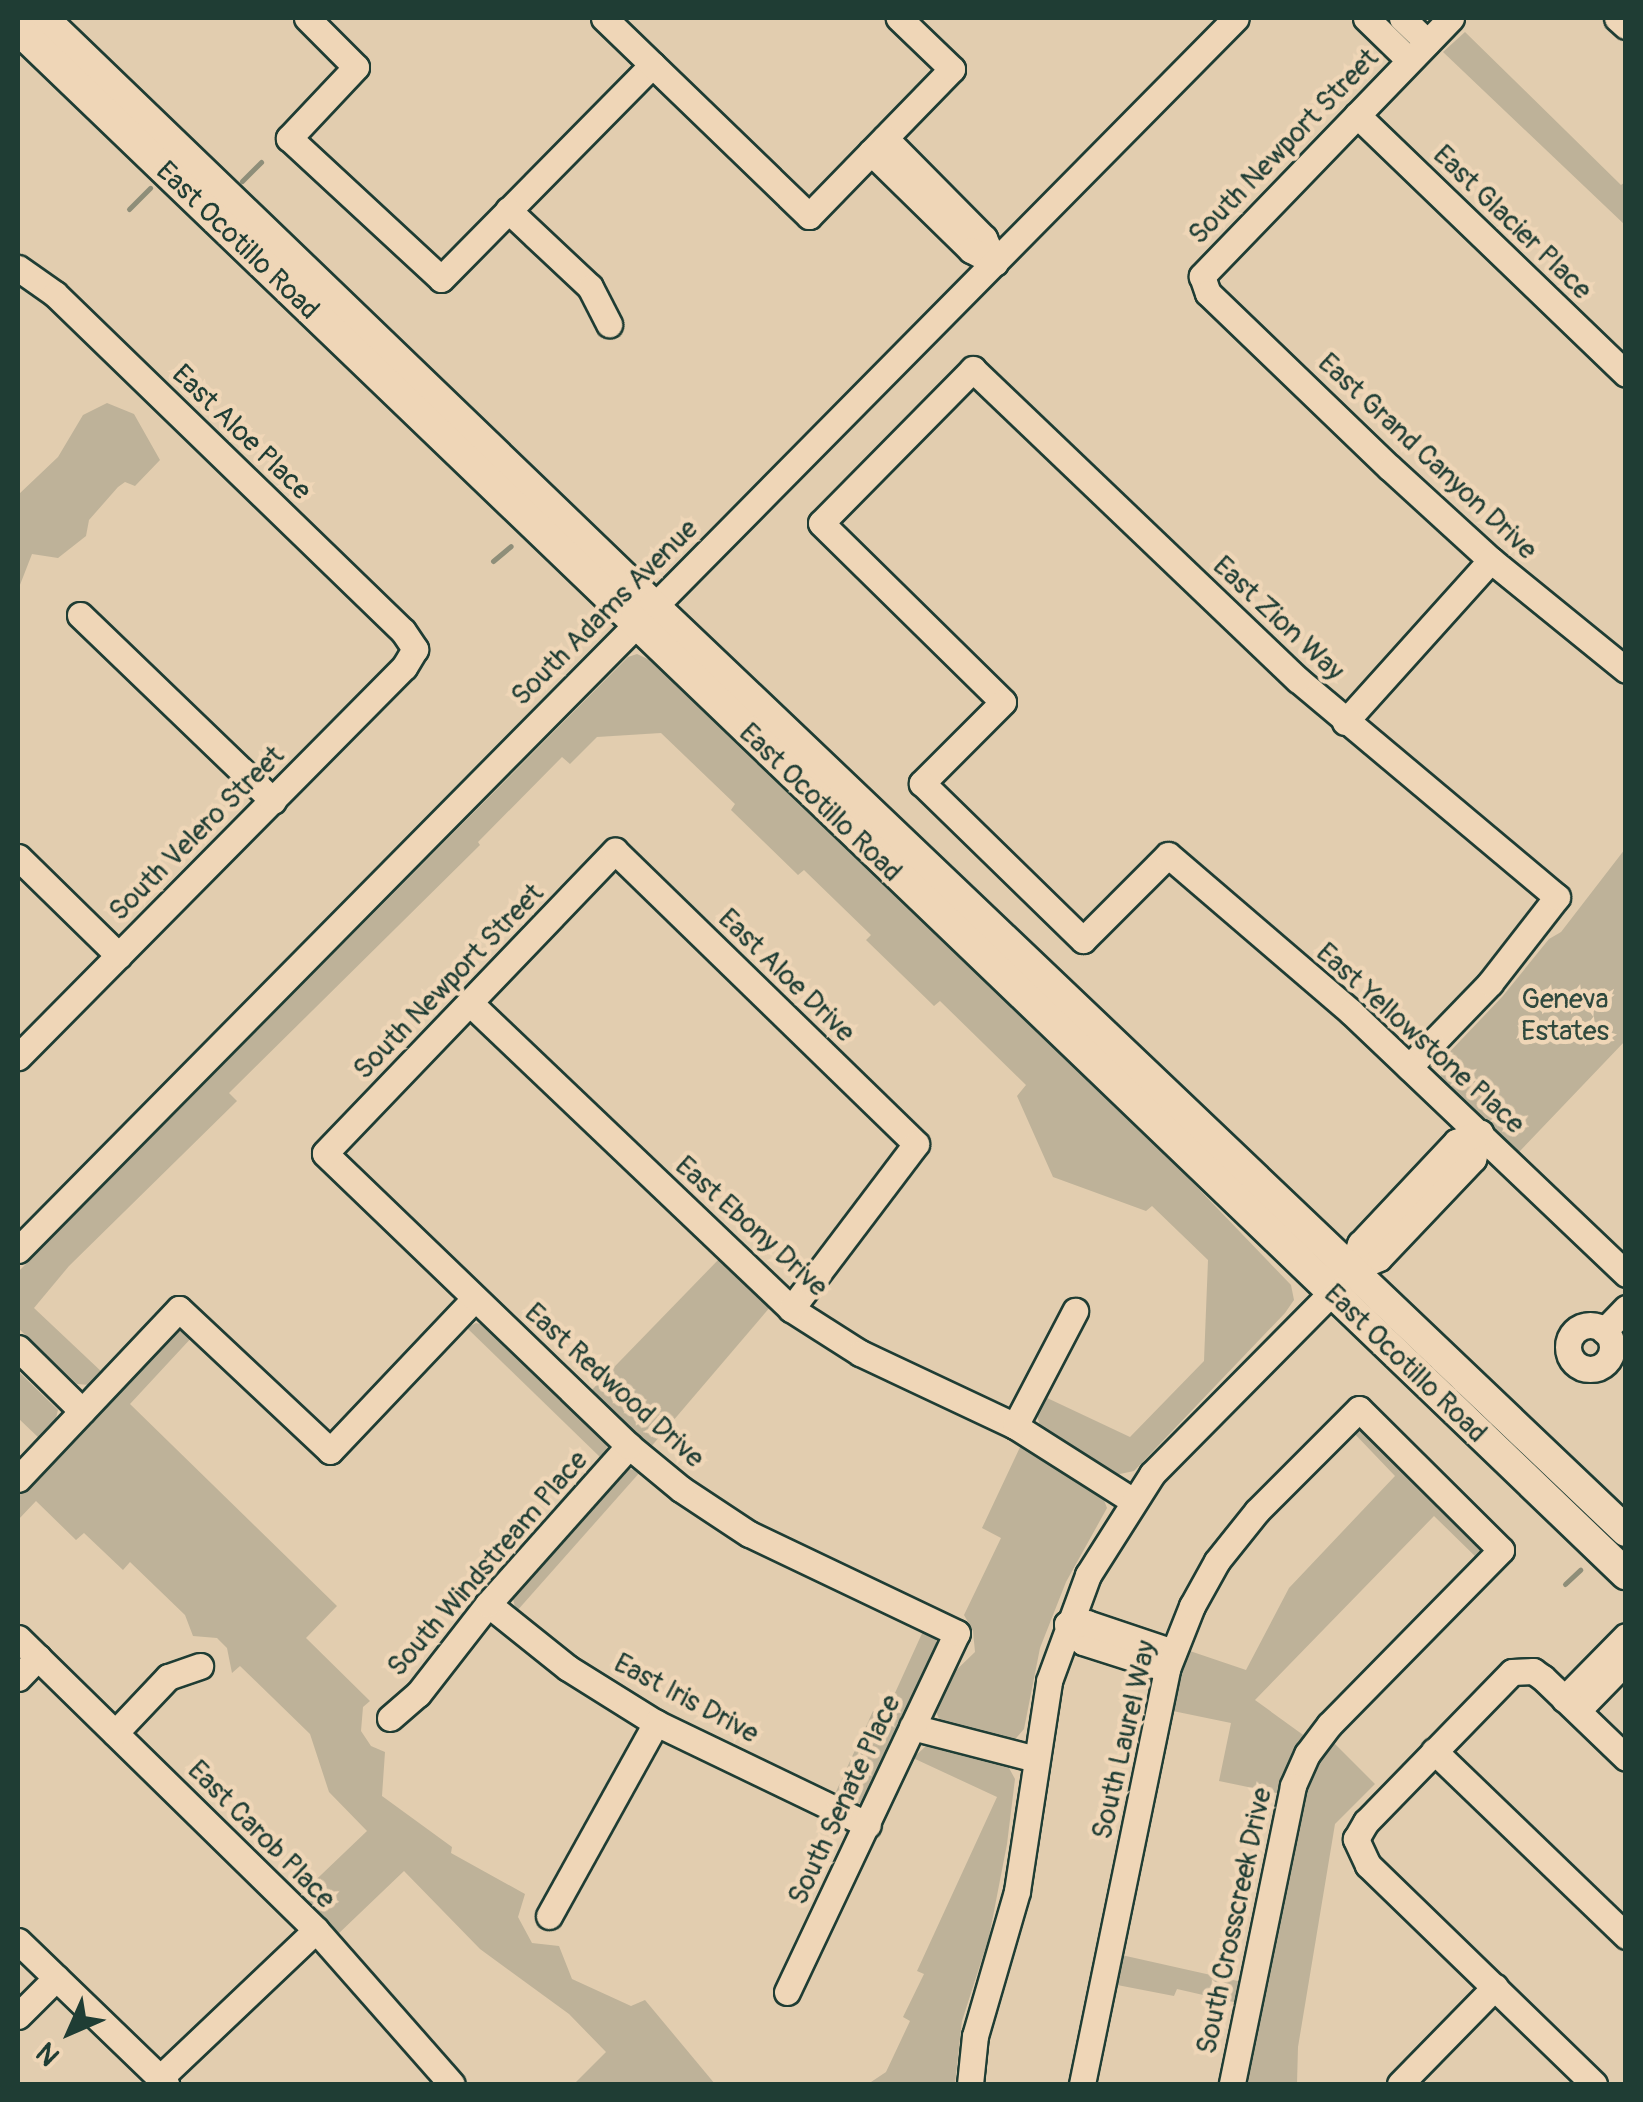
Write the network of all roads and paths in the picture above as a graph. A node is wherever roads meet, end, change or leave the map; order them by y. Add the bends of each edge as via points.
1 (43, 18) edge
2 (307, 18) edge
3 (604, 18) edge
4 (898, 18) edge
5 (1236, 18) edge
6 (1366, 18) edge
7 (1402, 18) edge
8 (1451, 18) edge
9 (1617, 18) edge
10 (1626, 26) edge
11 (18, 29) edge
12 (1418, 51) junction
13 (652, 65) junction
14 (1357, 115) junction
15 (878, 145) junction
16 (508, 210) junction
17 (996, 263) junction
18 (18, 268) edge
19 (1202, 276) joint
20 (609, 324) dead end
21 (1626, 374) edge
22 (1491, 560) junction
23 (80, 616) dead end
24 (644, 616) junction
25 (414, 649) joint
26 (1626, 670) edge
27 (1344, 722) junction
28 (272, 801) junction
29 (615, 851) joint
30 (1168, 856) joint
31 (18, 858) edge
32 (119, 956) junction
33 (470, 1004) junction
34 (18, 1057) edge
35 (1410, 1067) junction
36 (1480, 1133) junction
37 (325, 1153) joint
38 (18, 1250) edge
39 (1351, 1270) junction
40 (1626, 1274) edge
41 (1331, 1293) junction
42 (474, 1298) junction
43 (1626, 1308) edge
44 (791, 1309) junction
45 (1075, 1311) dead end
46 (1604, 1331) dead end
47 (18, 1348) edge
48 (1359, 1409) joint
49 (82, 1411) junction
50 (1015, 1426) junction
51 (629, 1446) junction
52 (18, 1479) edge
53 (1133, 1501) junction
54 (1626, 1531) edge
55 (1626, 1574) edge
56 (488, 1604) junction
57 (1066, 1624) junction
58 (956, 1633) joint
59 (18, 1638) edge
60 (1620, 1655) edge
61 (38, 1657) junction
62 (1170, 1661) junction
63 (200, 1666) dead end
64 (18, 1678) edge
65 (1570, 1705) junction
66 (390, 1718) dead end
67 (656, 1723) junction
68 (912, 1726) junction
69 (115, 1732) junction
70 (1434, 1752) junction
71 (1626, 1758) edge
72 (1036, 1759) junction
73 (868, 1825) junction
74 (549, 1916) dead end
75 (316, 1930) junction
76 (1626, 1936) edge
77 (18, 1941) edge
78 (56, 1978) junction
79 (1495, 1987) junction
80 (787, 1992) dead end
81 (18, 2016) edge
82 (163, 2081) edge
83 (452, 2084) edge
84 (970, 2084) edge
85 (1082, 2084) edge
86 (1232, 2084) edge
87 (1400, 2084) edge
88 (1594, 2084) edge

1 - 24 main road, East Ocotillo Road
2 - 16 street via 356,67 289,138 441,279
3 - 13 street
4 - 15 street via 952,70
5 - 17 street, South Adams Avenue
6 - 12 street
7 - 12 street
8 - 12 street, South Newport Street
9 - 10 street
11 - 24 main road, East Ocotillo Road
12 - 14 street, South Newport Street
13 - 15 street via 809,216
13 - 16 street
14 - 19 street, South Newport Street
14 - 21 street, East Glacier Place
15 - 17 street via 971,250
16 - 20 street via 590,287
17 - 24 street, South Adams Avenue
18 - 25 street, East Aloe Place via 56,294
19 - 22 street, East Grand Canyon Drive via 1208,293
22 - 26 street, East Grand Canyon Drive
22 - 27 street
23 - 28 street
24 - 38 street, South Adams Avenue
24 - 39 main road, East Ocotillo Road
24 - 41 main road, East Ocotillo Road
25 - 28 street, South Velero Street
27 - 30 street, East Zion Way via 972,369 820,523 1003,702 922,783 1083,940
27 - 35 street, East Zion Way via 1557,898
28 - 32 street, South Velero Street
29 - 33 street, South Newport Street
29 - 44 street, East Aloe Drive via 916,1144
30 - 35 street, East Yellowstone Place
31 - 32 street
32 - 34 street, South Velero Street
33 - 37 street, South Newport Street
33 - 44 street, East Ebony Drive
35 - 36 street, East Yellowstone Place
36 - 39 street via 1456,1142 1360,1244
36 - 40 street, East Yellowstone Place
37 - 42 street, East Redwood Drive
39 - 41 street
39 - 54 main road, East Ocotillo Road
41 - 53 street via 1164,1461
41 - 55 main road, East Ocotillo Road
42 - 49 street via 330,1451 179,1309
42 - 51 street, East Redwood Drive
43 - 46 street
44 - 50 street, East Ebony Drive via 860,1352
45 - 50 street
47 - 49 street
48 - 62 street, South Laurel Way via 1256,1511 1217,1562
48 - 86 street, South Crosscreek Drive via 1501,1550 1306,1754 1293,1786
49 - 52 street
50 - 53 street, East Ebony Drive
51 - 56 street, South Windstream Place
51 - 58 street, East Redwood Drive via 750,1534
53 - 57 street
56 - 66 street, South Windstream Place via 418,1694
56 - 67 street, East Iris Drive via 568,1668
57 - 62 street via 1087,1623
57 - 72 street
58 - 68 street, South Senate Place
59 - 61 street, East Carob Place
60 - 65 street
61 - 64 street
61 - 69 street, East Carob Place
62 - 85 street, South Laurel Way
63 - 69 street via 168,1678
65 - 70 street via 1533,1671 1512,1672
65 - 71 street
67 - 73 street, East Iris Drive
67 - 74 street
68 - 72 street
68 - 73 street, South Senate Place
69 - 75 street, East Carob Place
70 - 76 street
70 - 79 street via 1359,1829 1358,1852
72 - 84 street via 1017,1891 975,2036
73 - 80 street, South Senate Place
75 - 82 street
75 - 83 street, East Carob Place
77 - 78 street
78 - 81 street
78 - 82 street
79 - 87 street
79 - 88 street

